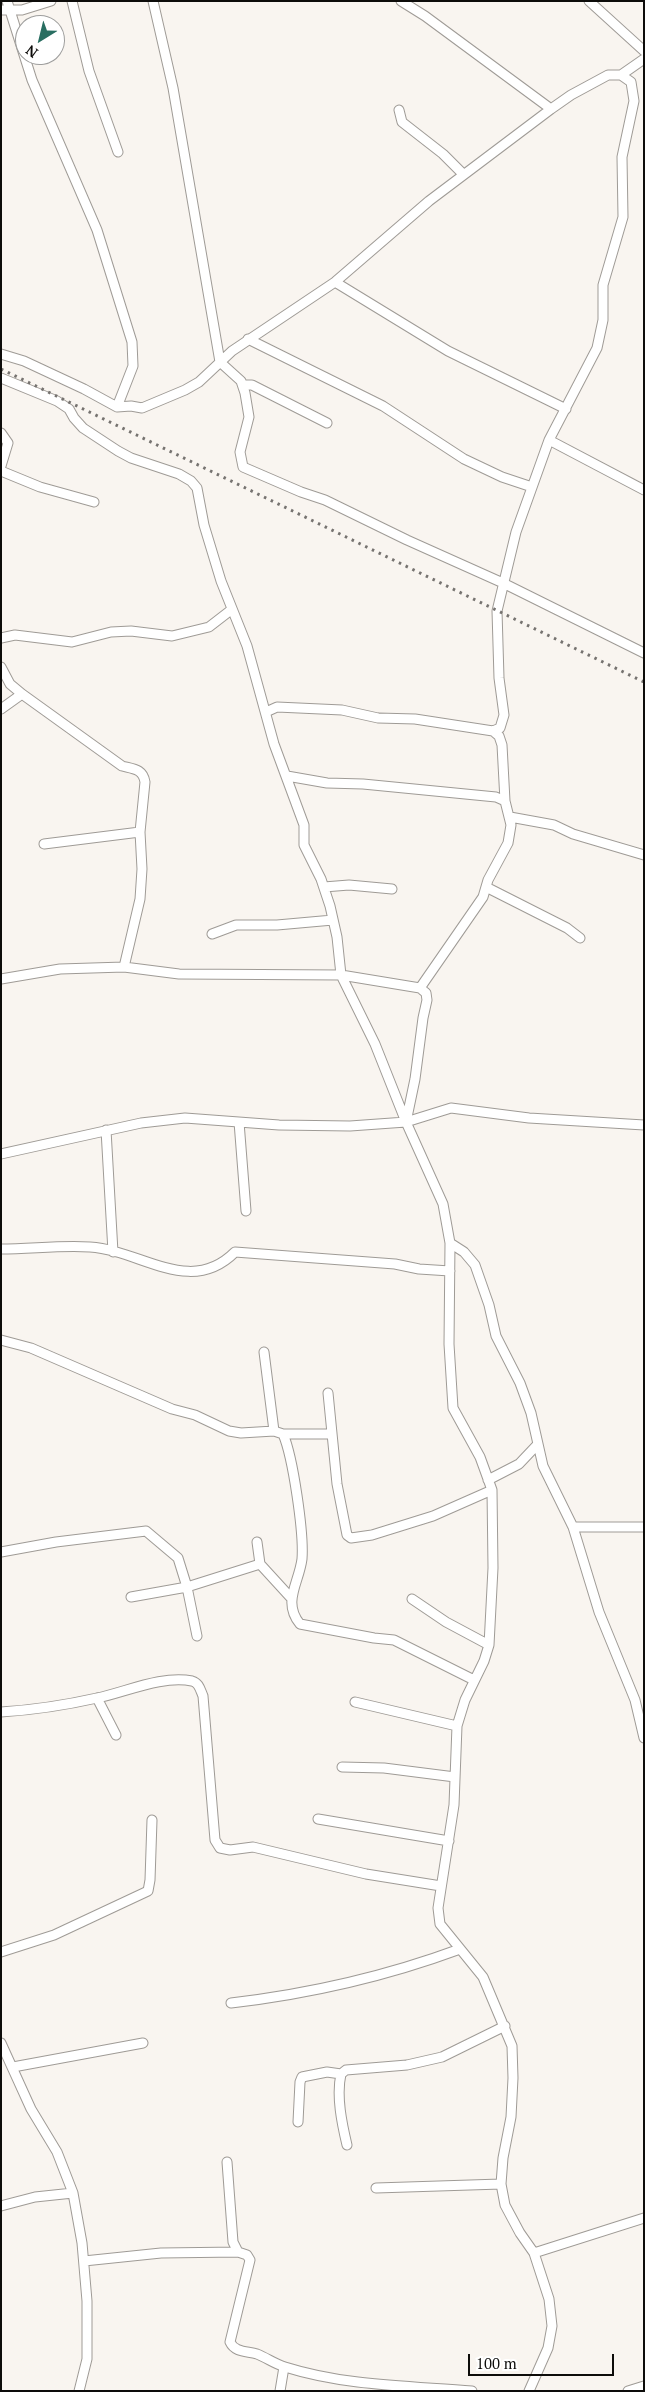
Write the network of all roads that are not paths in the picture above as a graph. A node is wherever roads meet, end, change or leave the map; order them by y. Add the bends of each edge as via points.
1 (52, 1) edge
2 (72, 1) edge
3 (153, 1) edge
4 (401, 1) edge
5 (589, 1) edge
6 (6, 7) edge
7 (644, 51) edge
8 (644, 59) edge
9 (621, 75) junction
10 (551, 109) junction
11 (399, 110) dead end
12 (118, 152) dead end
13 (463, 174) junction
14 (335, 282) junction
15 (248, 339) junction
16 (1, 354) edge
17 (220, 362) junction
18 (1, 378) edge
19 (242, 385) junction
20 (117, 407) junction
21 (566, 409) junction
22 (327, 423) dead end
23 (1, 433) edge
24 (549, 440) junction
25 (1, 466) edge
26 (1, 471) edge
27 (532, 487) junction
28 (644, 490) edge
29 (94, 502) dead end
30 (503, 583) junction
31 (231, 610) junction
32 (1, 638) edge
33 (644, 653) edge
34 (1, 667) edge
35 (22, 694) junction
36 (1, 709) edge
37 (266, 712) junction
38 (493, 731) junction
39 (287, 776) junction
40 (504, 801) junction
41 (510, 817) junction
42 (140, 832) junction
43 (44, 844) dead end
44 (644, 855) edge
45 (324, 887) junction
46 (486, 887) junction
47 (392, 889) dead end
48 (333, 920) junction
49 (212, 934) dead end
50 (580, 938) dead end
51 (124, 967) junction
52 (341, 975) junction
53 (1, 979) edge
54 (420, 988) junction
55 (239, 1122) junction
56 (406, 1122) junction
57 (644, 1125) edge
58 (106, 1130) junction
59 (1, 1154) edge
60 (246, 1211) dead end
61 (450, 1242) junction
62 (1, 1249) edge
63 (113, 1252) junction
64 (450, 1271) junction
65 (1, 1340) edge
66 (264, 1352) dead end
67 (328, 1393) dead end
68 (274, 1431) junction
69 (283, 1434) junction
70 (332, 1434) junction
71 (537, 1445) junction
72 (488, 1480) junction
73 (492, 1490) junction
74 (573, 1527) junction
75 (644, 1528) edge
76 (257, 1542) dead end
77 (1, 1552) edge
78 (260, 1564) junction
79 (187, 1587) junction
80 (131, 1597) dead end
81 (292, 1599) junction
82 (412, 1599) dead end
83 (197, 1636) dead end
84 (489, 1645) junction
85 (474, 1680) junction
86 (97, 1698) junction
87 (356, 1702) dead end
88 (1, 1712) edge
89 (457, 1726) junction
90 (116, 1735) dead end
91 (644, 1738) edge
92 (342, 1767) dead end
93 (455, 1777) junction
94 (318, 1819) dead end
95 (152, 1820) dead end
96 (449, 1841) junction
97 (441, 1886) junction
98 (460, 1949) junction
99 (1, 1952) edge
100 (231, 2003) dead end
101 (505, 2026) junction
102 (1, 2043) edge
103 (143, 2044) dead end
104 (13, 2067) junction
105 (341, 2074) junction
106 (298, 2122) dead end
107 (347, 2145) dead end
108 (227, 2162) dead end
109 (501, 2184) junction
110 (376, 2188) dead end
111 (73, 2193) junction
112 (1, 2206) edge
113 (644, 2218) edge
114 (238, 2252) junction
115 (534, 2253) junction
116 (84, 2262) junction
117 (284, 2367) junction
118 (644, 2386) edge
119 (79, 2391) edge
120 (280, 2391) edge
121 (472, 2391) edge
122 (529, 2391) edge
123 (628, 2391) edge

1 - 6 street via 22,10
2 - 12 street via 89,71
3 - 17 street via 173,88
4 - 10 street
5 - 7 street
6 - 20 street via 32,80 97,230 132,342 133,366
8 - 9 street
9 - 10 street via 608,75
9 - 21 street via 631,82 634,101 622,157 623,217 603,285 603,320 597,348
10 - 13 street
11 - 13 street via 402,122
13 - 14 street
14 - 15 street
14 - 21 street via 448,351
15 - 17 street
15 - 27 street via 382,406 464,459
16 - 20 street via 24,361
17 - 19 street via 242,381
17 - 20 street via 200,382 185,390 142,408
18 - 31 street via 58,401 83,428 130,458 172,471 191,481 200,497 204,526
19 - 22 street via 252,385
19 - 30 street via 249,417 240,452 243,467 325,500
21 - 24 street
23 - 25 street via 8,443
24 - 27 street
24 - 28 street
26 - 29 street via 40,487
27 - 30 street
30 - 33 street
30 - 38 street via 497,611 503,723
31 - 32 street via 209,627 172,636 132,631 111,632 72,642 15,635
31 - 37 street via 247,646
34 - 35 street via 10,684
35 - 36 street
35 - 42 street via 122,766 143,774
37 - 38 street via 277,707 342,710 378,718 414,719
37 - 39 street
38 - 40 street via 502,745
39 - 40 street via 327,783 496,797
39 - 45 street via 304,825 304,845
40 - 41 street
41 - 44 street via 554,825 572,834
41 - 46 street via 508,843
42 - 43 street
42 - 51 street via 140,899
45 - 47 street via 349,884
45 - 48 street
46 - 50 street via 567,928
46 - 54 street via 483,897
48 - 49 street via 236,925
48 - 52 street
51 - 52 street via 179,974
51 - 53 street via 60,969
52 - 54 street
52 - 56 street via 375,1044
54 - 56 street via 426,993 427,1000
55 - 56 street via 350,1126
55 - 58 street via 185,1118
55 - 60 street
56 - 57 street via 451,1108 529,1118
56 - 61 street via 443,1204
58 - 59 street
58 - 63 street
61 - 64 street
61 - 71 street via 475,1265 496,1336 531,1413
62 - 63 street via 92,1247
63 - 64 street via 189,1273 212,1269 235,1252
64 - 72 street via 449,1344 454,1408 480,1457
65 - 68 street via 31,1348 228,1431
66 - 68 street
67 - 70 street
68 - 69 street
69 - 70 street
69 - 81 street via 293,1474 301,1537 302,1558
70 - 73 street via 337,1484 347,1535 351,1538 433,1516
71 - 72 street via 519,1464
71 - 74 street via 543,1466
72 - 73 street
73 - 84 street via 493,1568
74 - 75 street
74 - 91 street via 599,1612 635,1700
76 - 78 street
77 - 79 street via 146,1532 178,1558
78 - 79 street
78 - 81 street
79 - 80 street
79 - 83 street
81 - 85 street via 292,1614 300,1624 394,1640
82 - 84 street
84 - 85 street
85 - 89 street
86 - 88 street
86 - 90 street
86 - 97 street via 167,1681 193,1681 198,1684 203,1696 215,1840 220,1848 253,1847 366,1874
87 - 89 street
89 - 93 street
92 - 93 street via 384,1768
93 - 96 street
94 - 96 street
95 - 99 street via 148,1891 54,1935
96 - 97 street
97 - 98 street via 440,1924
98 - 100 street via 432,1960 345,1983 276,1998
98 - 101 street via 483,1977
101 - 105 street via 442,2057 407,2065 346,2070
101 - 109 street via 512,2046 513,2078
102 - 104 street
103 - 104 street
104 - 111 street via 31,2109 58,2152
105 - 106 street via 328,2072 302,2077
105 - 107 street via 342,2125
108 - 114 street via 233,2242
109 - 110 street
109 - 115 street via 505,2205
111 - 112 street via 35,2197
111 - 116 street
113 - 115 street
114 - 116 street via 160,2253
114 - 117 street via 247,2254 250,2260 230,2342 239,2350 257,2354
115 - 122 street via 548,2299 552,2326 548,2348
116 - 119 street via 87,2358
117 - 120 street
117 - 121 street via 383,2385
118 - 123 street

